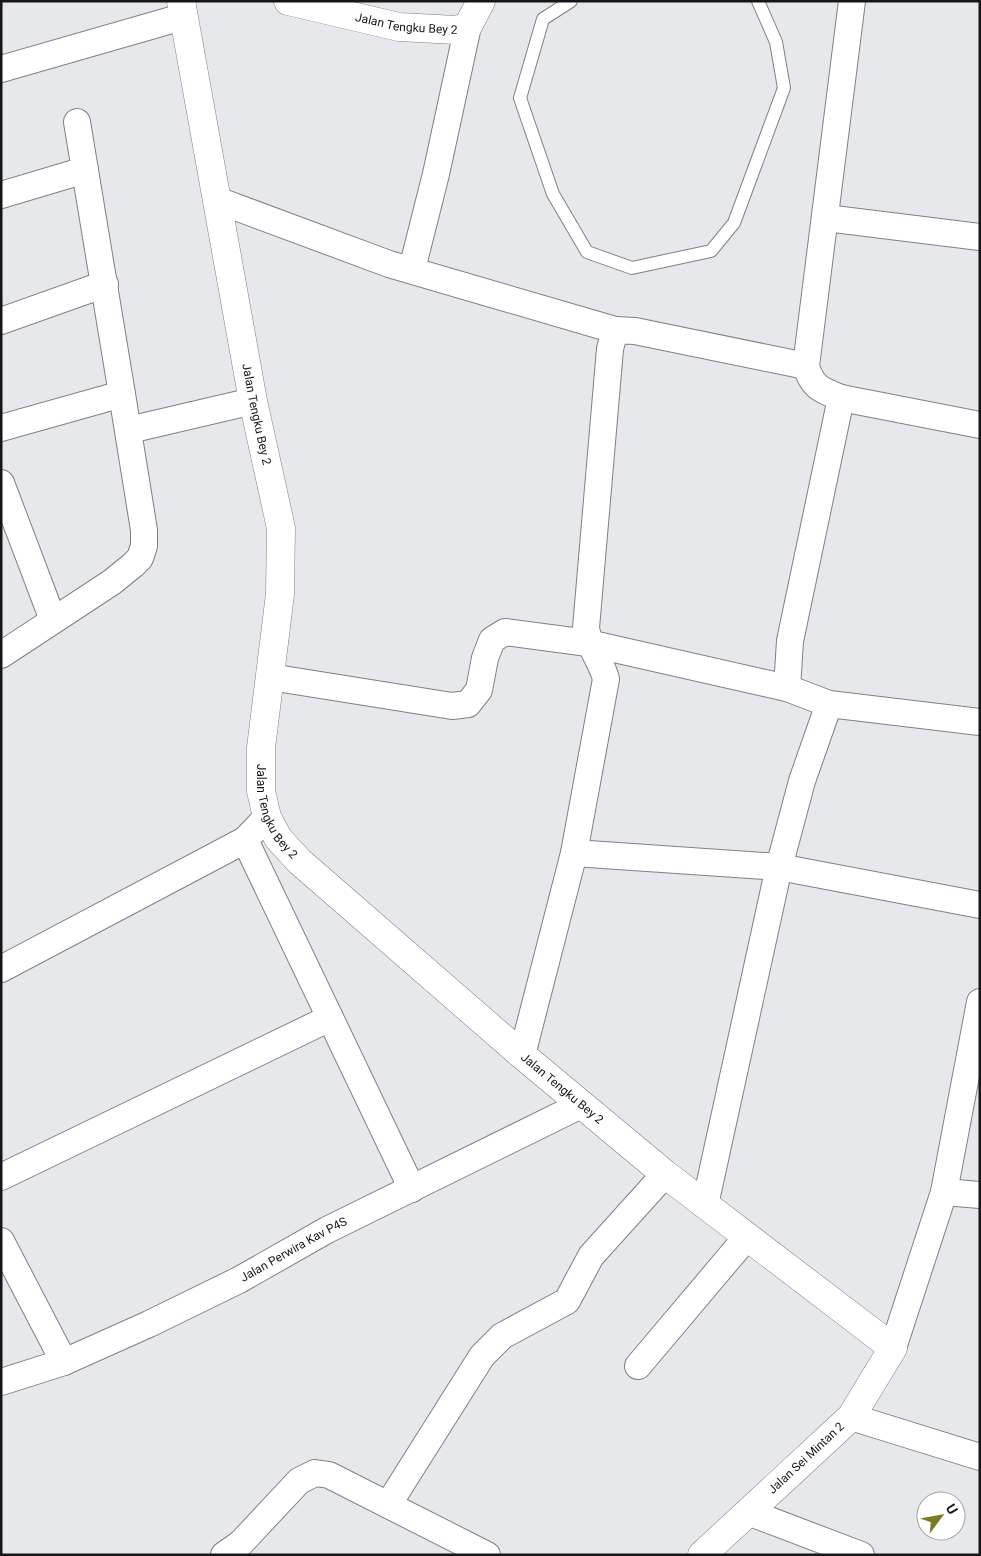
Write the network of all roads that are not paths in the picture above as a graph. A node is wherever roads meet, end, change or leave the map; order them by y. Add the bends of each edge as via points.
1 (288, 1) edge
2 (481, 1) edge
3 (571, 1) edge
4 (758, 1) edge
5 (852, 1) edge
6 (181, 9) edge
7 (468, 26) junction
8 (1, 69) edge
9 (77, 122) dead end
10 (85, 170) junction
11 (1, 195) edge
12 (217, 200) junction
13 (826, 218) junction
14 (980, 237) edge
15 (412, 269) junction
16 (106, 284) junction
17 (1, 321) edge
18 (615, 330) junction
19 (806, 366) junction
20 (122, 394) junction
21 (841, 398) junction
22 (254, 401) junction
23 (980, 425) edge
24 (1, 428) edge
25 (129, 430) junction
26 (1, 483) edge
27 (53, 620) junction
28 (588, 643) junction
29 (1, 655) edge
30 (270, 677) junction
31 (787, 688) junction
32 (829, 704) junction
33 (980, 722) edge
34 (267, 817) junction
35 (245, 840) junction
36 (574, 853) junction
37 (779, 867) junction
38 (980, 905) edge
39 (1, 968) edge
40 (980, 1002) edge
41 (330, 1018) junction
42 (522, 1055) junction
43 (975, 1059) edge
44 (581, 1105) junction
45 (664, 1174) junction
46 (1, 1177) edge
47 (412, 1189) junction
48 (944, 1192) junction
49 (980, 1195) edge
50 (706, 1205) junction
51 (746, 1238) junction
52 (1, 1241) edge
53 (893, 1348) junction
54 (64, 1362) junction
55 (638, 1366) dead end
56 (31, 1373) junction
57 (1, 1382) edge
58 (1, 1395) edge
59 (851, 1417) junction
60 (980, 1456) edge
61 (388, 1505) junction
62 (748, 1512) junction
63 (224, 1555) edge
64 (487, 1555) edge
65 (702, 1555) edge
66 (861, 1555) edge

1 - 7 street, Jalan Tengku Bey 2 via 399,27 456,30
2 - 7 street, Jalan Tengku Bey 2
3 - 4 lane via 543,19 520,98 553,194 587,252 632,268 711,251 734,223 784,88 776,42
5 - 13 street
6 - 8 street
6 - 12 street, Jalan Tengku Bey 2
7 - 15 street
9 - 10 street
10 - 11 street
10 - 16 street
12 - 15 street via 389,264
12 - 22 street, Jalan Tengku Bey 2
13 - 14 street
13 - 19 street
15 - 18 street
16 - 17 street
16 - 20 street
18 - 19 street via 635,331
18 - 28 street via 610,349 586,618
19 - 21 street via 810,379 820,389
20 - 24 street
20 - 25 street
21 - 23 street
21 - 31 street via 790,641
22 - 25 street
22 - 30 street, Jalan Tengku Bey 2 via 281,528 280,594
25 - 27 street via 144,530 140,558 112,582
26 - 27 street
27 - 29 street
28 - 30 street via 505,632 492,640 479,690 468,704 452,706
28 - 31 street
28 - 36 street via 603,667 606,679
30 - 34 street, Jalan Tengku Bey 2 via 260,748 261,791
31 - 32 street
32 - 33 street
32 - 37 street via 802,781
34 - 35 street
34 - 42 street, Jalan Tengku Bey 2 via 278,838 299,861
35 - 39 street
35 - 41 street
36 - 37 street
36 - 42 street
37 - 38 street
37 - 50 street
40 - 43 street
41 - 46 street
41 - 47 street
42 - 44 street, Jalan Tengku Bey 2
43 - 48 street
44 - 45 street, Jalan Tengku Bey 2
44 - 47 street, Jalan Perwira Kav P4S
45 - 50 street, Jalan Tengku Bey 2
45 - 61 street via 591,1256 566,1301 502,1336 482,1356
47 - 54 street, Jalan Perwira Kav P4S via 326,1230 239,1280
48 - 49 street
48 - 53 street
50 - 51 street, Jalan Tengku Bey 2
51 - 53 street, Jalan Tengku Bey 2
51 - 55 street
52 - 54 street
53 - 59 street, Jalan Sei Mintan 2
54 - 56 street, Jalan Perwira Kav P4S
56 - 57 street, Jalan Perwira Kav P4S
56 - 58 street
59 - 60 street
59 - 62 street, Jalan Sei Mintan 2
61 - 63 street via 329,1475 315,1473 299,1481 241,1543
61 - 64 street
62 - 65 street, Jalan Sei Mintan 2
62 - 66 street

